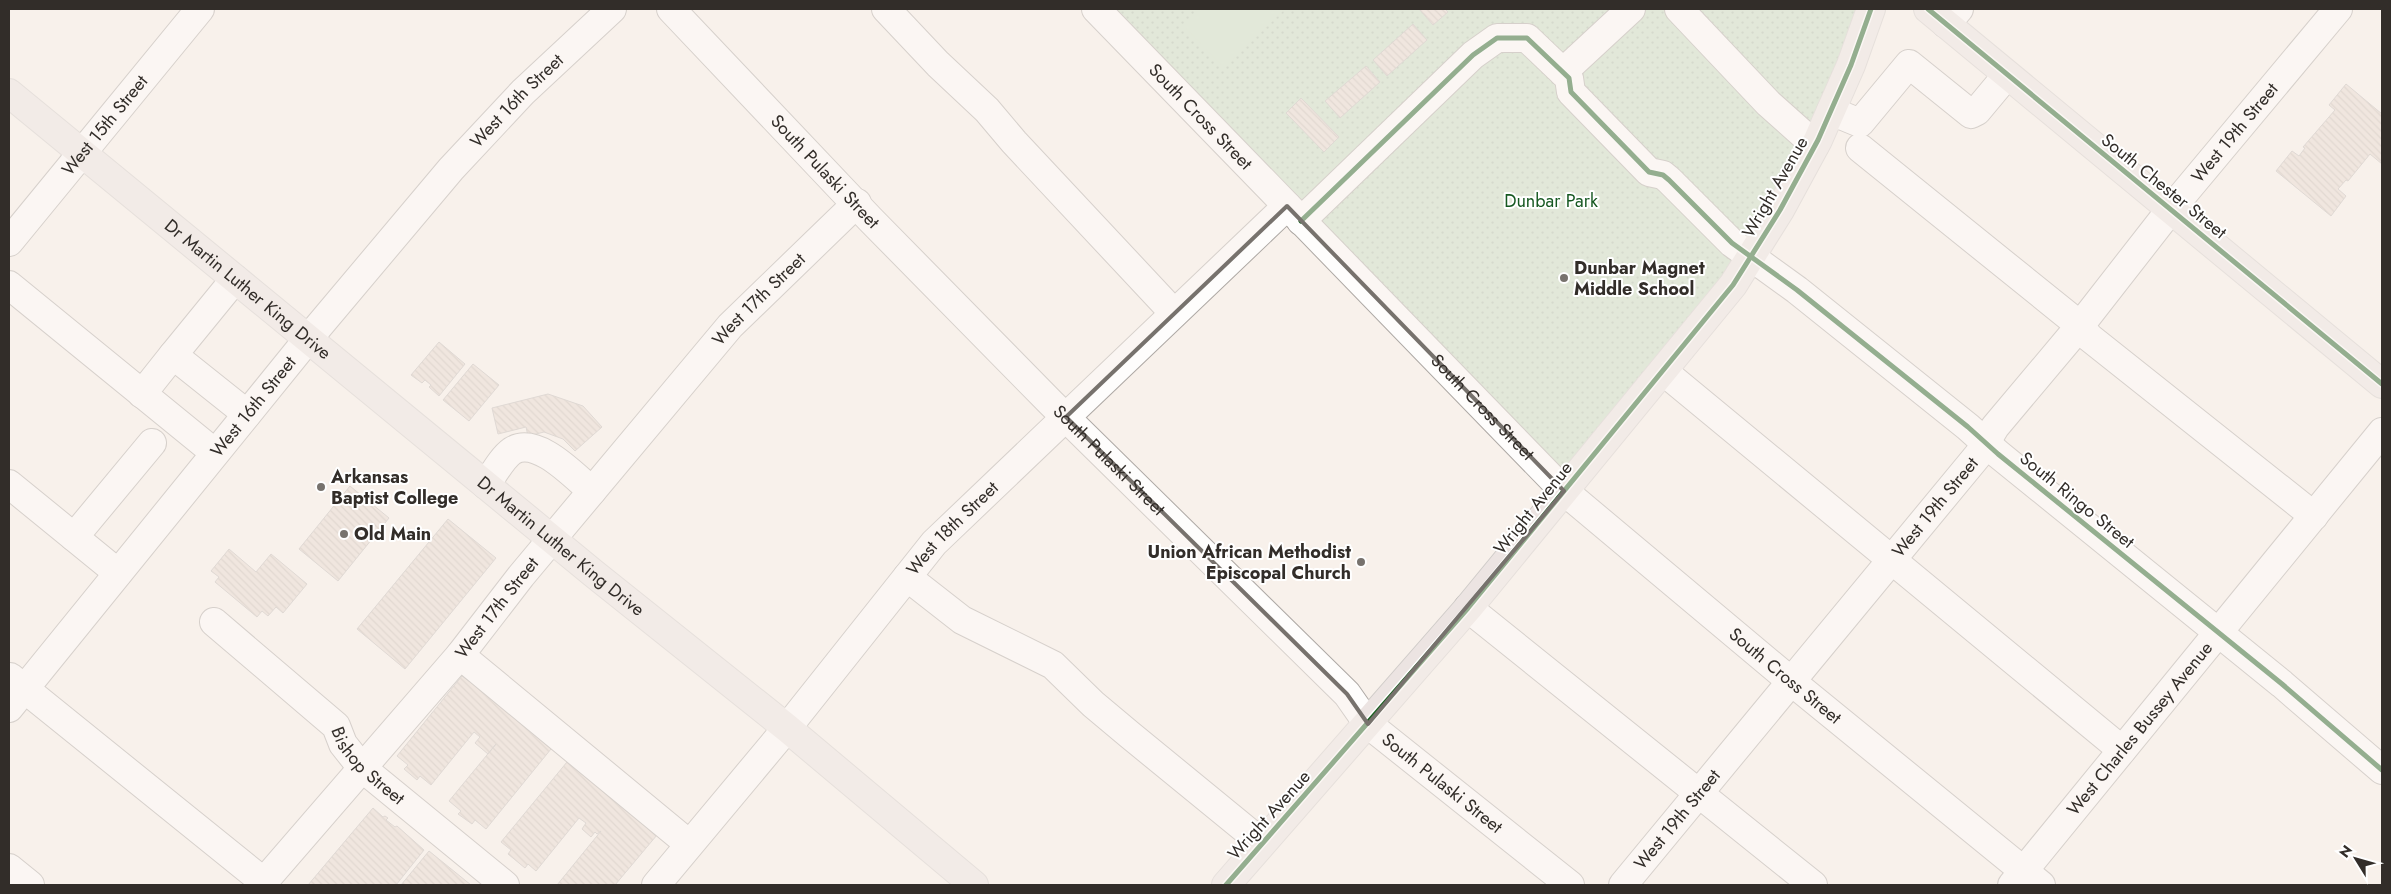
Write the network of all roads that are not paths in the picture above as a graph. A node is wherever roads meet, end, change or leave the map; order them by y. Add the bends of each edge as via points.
1 (200, 9) edge
2 (612, 9) edge
3 (671, 9) edge
4 (886, 9) edge
5 (1632, 9) edge
6 (1680, 9) edge
7 (1871, 9) edge
8 (2338, 9) edge
9 (1107, 12) edge
10 (1944, 14) edge
11 (1566, 75) junction
12 (2007, 75) junction
13 (9, 93) edge
14 (1824, 126) junction
15 (1860, 148) dead end
16 (82, 153) junction
17 (857, 203) junction
18 (2171, 209) junction
19 (1294, 214) junction
20 (9, 242) edge
21 (1750, 258) junction
22 (235, 279) junction
23 (9, 285) edge
24 (1174, 313) junction
25 (2080, 327) junction
26 (308, 339) junction
27 (174, 355) junction
28 (1663, 370) junction
29 (2382, 384) edge
30 (142, 394) junction
31 (247, 414) junction
32 (1066, 417) junction
33 (2382, 432) edge
34 (1986, 442) junction
35 (152, 443) dead end
36 (215, 454) junction
37 (9, 484) edge
38 (486, 485) junction
39 (592, 491) junction
40 (1564, 492) junction
41 (2314, 516) junction
42 (74, 537) junction
43 (552, 538) junction
44 (1892, 561) junction
45 (118, 572) junction
46 (907, 577) junction
47 (1468, 608) junction
48 (214, 622) dead end
49 (2218, 632) junction
50 (460, 654) junction
51 (1792, 682) junction
52 (13, 691) edge
53 (1368, 724) junction
54 (787, 728) junction
55 (2122, 750) junction
56 (362, 768) junction
57 (2382, 770) edge
58 (1700, 793) junction
59 (1262, 843) junction
60 (689, 844) junction
61 (9, 868) edge
62 (2025, 881) edge
63 (262, 883) edge
64 (30, 885) edge
65 (505, 885) edge
66 (656, 885) edge
67 (974, 885) edge
68 (1226, 885) edge
69 (1570, 885) edge
70 (1623, 885) edge
71 (1813, 885) edge

1 - 16 street, West 15th Street
2 - 26 street, West 16th Street via 482,133
3 - 17 street, South Pulaski Street
4 - 24 street via 988,110
5 - 11 street
6 - 14 street via 1768,104
7 - 14 main road, Wright Avenue
8 - 18 street, West 19th Street
9 - 19 street, South Cross Street
10 - 12 main road, South Chester Street
11 - 19 street, West 18th Street via 1527,38 1497,38
11 - 21 street, South Ringo Street via 1571,92 1649,172 1663,175
12 - 14 street via 1971,114 1909,64 1860,123
12 - 18 main road, South Chester Street
13 - 16 main road, Dr Martin Luther King Drive
14 - 21 main road, Wright Avenue
15 - 25 street
16 - 20 street, West 15th Street
16 - 22 main road, Dr Martin Luther King Drive
17 - 32 street, South Pulaski Street
17 - 39 street, West 17th Street via 730,326
18 - 25 street, West 19th Street
18 - 29 main road, South Chester Street
19 - 24 street, West 18th Street
19 - 40 street, South Cross Street
21 - 28 main road, Wright Avenue via 1733,285
21 - 34 street, South Ringo Street via 1797,290
22 - 26 main road, Dr Martin Luther King Drive
22 - 27 street
23 - 30 street
24 - 32 street, West 18th Street
25 - 34 street, West 19th Street via 1995,427
25 - 41 street
26 - 31 street, West 16th Street
26 - 38 main road, Dr Martin Luther King Drive
27 - 30 street
27 - 31 street
28 - 40 main road, Wright Avenue
28 - 44 street
30 - 36 street
31 - 36 street, West 16th Street
32 - 46 street, West 18th Street via 934,543
32 - 53 street, South Pulaski Street via 1347,694
33 - 41 street, West Charles Bussey Avenue
34 - 44 street, West 19th Street
34 - 49 street, South Ringo Street
35 - 42 street
36 - 45 street, West 16th Street
37 - 42 street
38 - 39 street via 512,451 524,448 537,450 557,460
38 - 43 main road, Dr Martin Luther King Drive
39 - 43 street, West 17th Street
40 - 47 main road, Wright Avenue
40 - 51 street, South Cross Street
41 - 49 street, West Charles Bussey Avenue
42 - 45 street
43 - 50 street, West 17th Street
43 - 54 main road, Dr Martin Luther King Drive
44 - 51 street, West 19th Street
44 - 55 street
45 - 52 street, West 16th Street
46 - 54 street, West 18th Street
46 - 59 street via 962,620 1054,665 1093,704
47 - 53 main road, Wright Avenue
47 - 58 street
48 - 56 street, Bishop Street via 336,726 343,744
49 - 55 street, West Charles Bussey Avenue
49 - 57 street, South Ringo Street
50 - 56 street, West 17th Street
50 - 60 street
51 - 58 street, West 19th Street
51 - 62 street, South Cross Street
52 - 63 street
53 - 59 main road, Wright Avenue
53 - 69 street, South Pulaski Street
54 - 60 street, West 18th Street
54 - 67 main road, Dr Martin Luther King Drive
55 - 62 street, West Charles Bussey Avenue
56 - 63 street, West 17th Street
56 - 65 street, Bishop Street
58 - 70 street, West 19th Street
58 - 71 street
59 - 68 main road, Wright Avenue
60 - 66 street, West 18th Street
61 - 64 street

